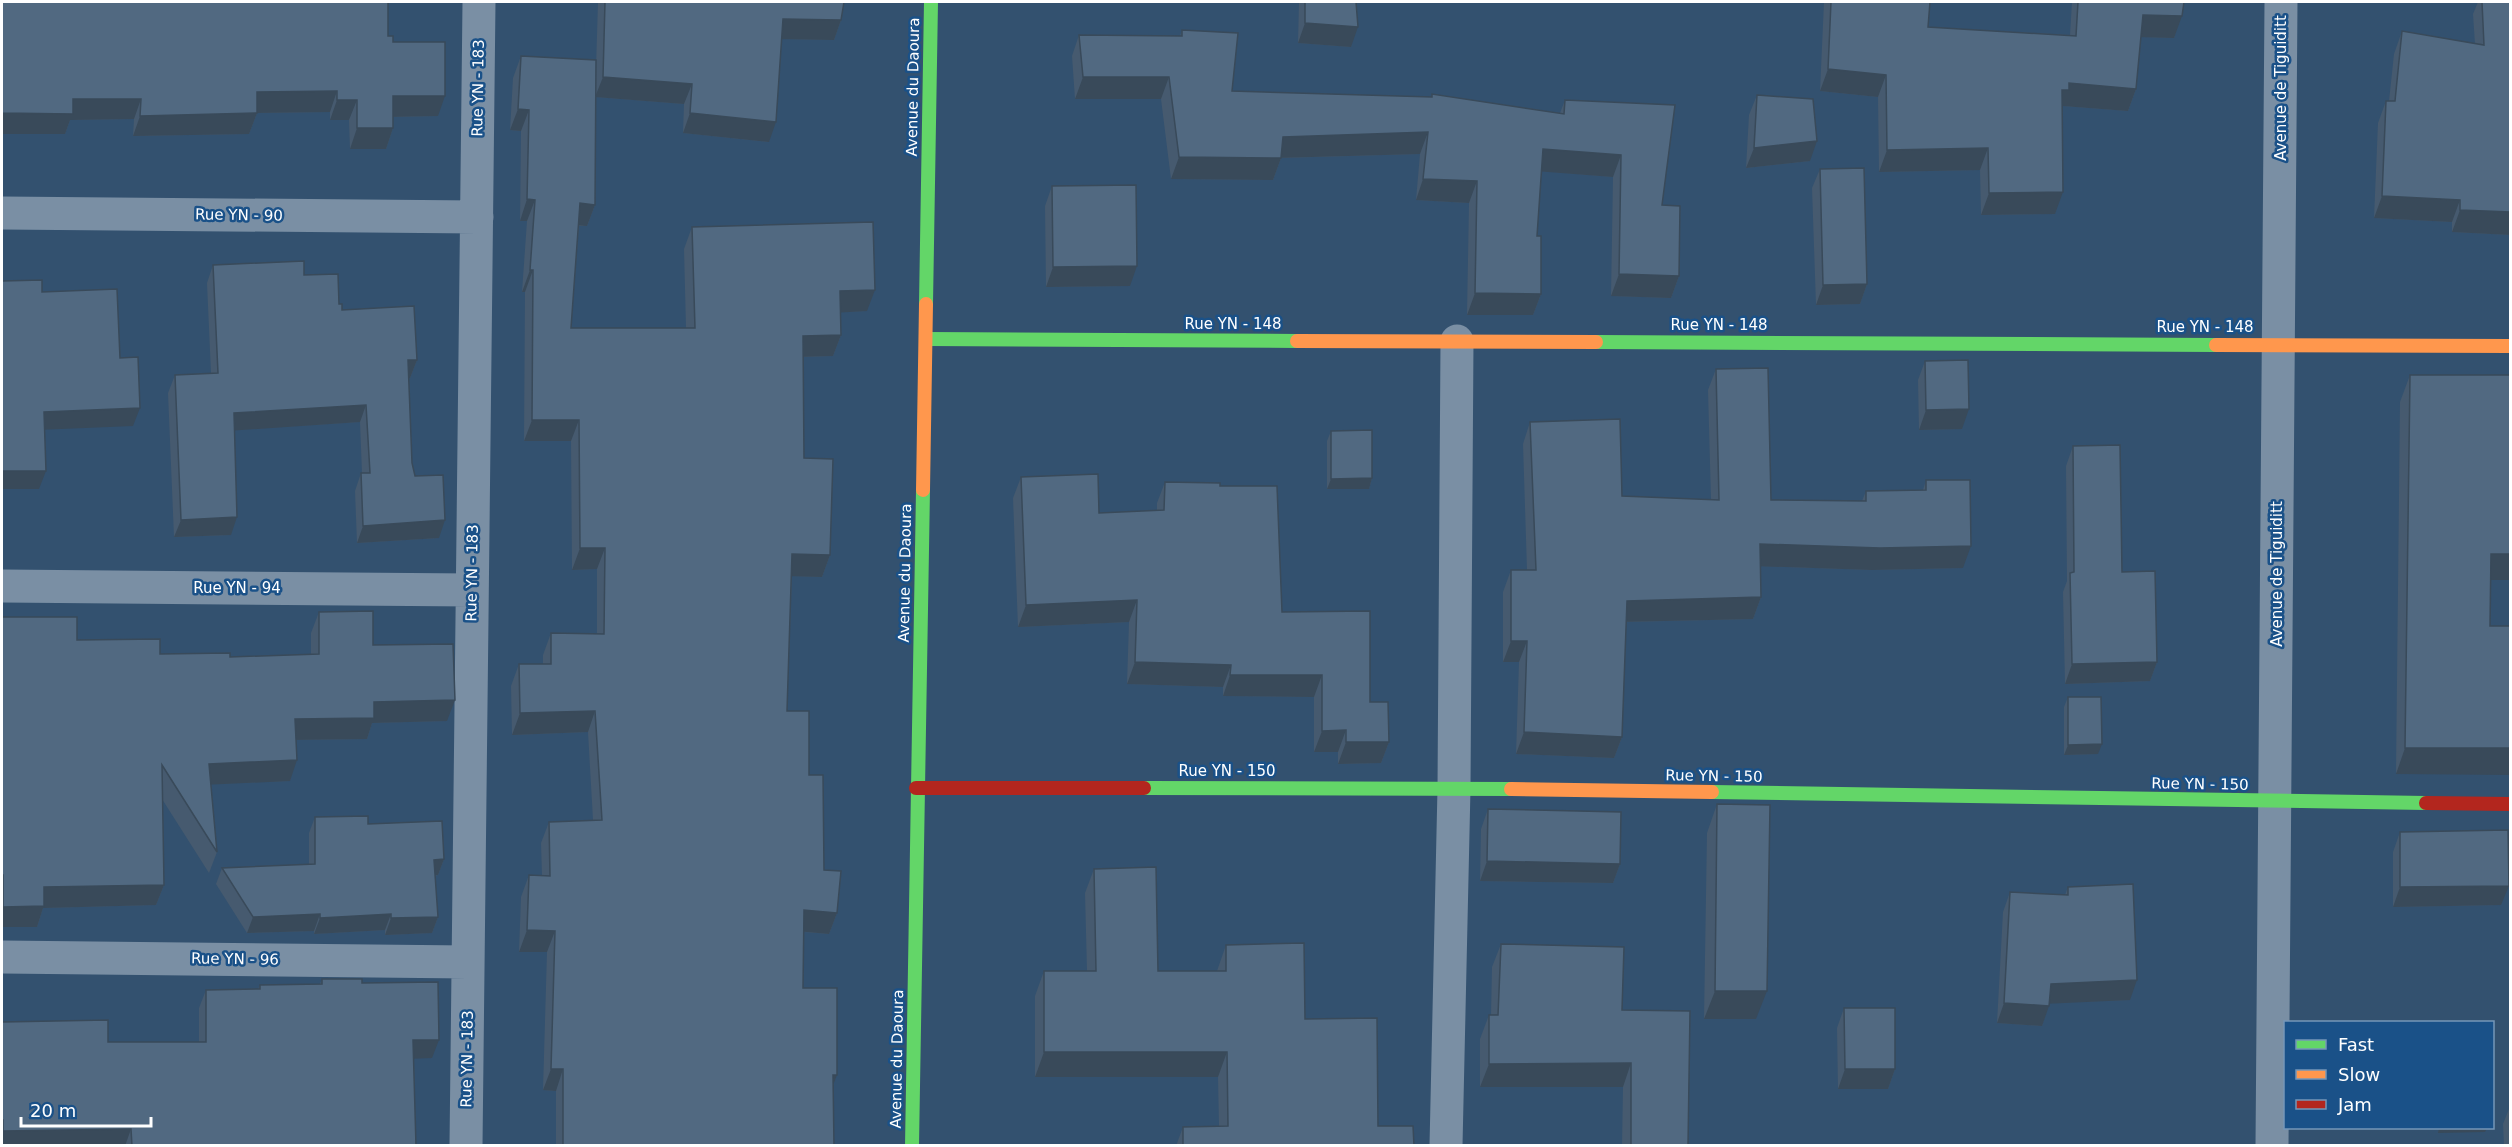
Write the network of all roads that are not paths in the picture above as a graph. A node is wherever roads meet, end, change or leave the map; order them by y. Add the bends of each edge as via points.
1 (479, 2) edge
2 (931, 2) edge
3 (2282, 2) edge
4 (2, 213) edge
5 (477, 217) junction
6 (927, 339) junction
7 (1457, 341) junction
8 (2278, 343) junction
9 (2511, 346) edge
10 (2, 586) edge
11 (472, 590) junction
12 (916, 788) junction
13 (1454, 788) junction
14 (2275, 802) junction
15 (2511, 804) edge
16 (2, 957) edge
17 (468, 962) junction
18 (466, 1146) edge
19 (912, 1146) edge
20 (1446, 1146) edge
21 (2272, 1146) edge

1 - 5 street, Rue YN - 183
2 - 6 street, Avenue du Daoura
3 - 8 street, Avenue de Tiguiditt
4 - 5 street, Rue YN - 90
5 - 11 street, Rue YN - 183
6 - 7 street, Rue YN - 148
6 - 12 street, Avenue du Daoura
7 - 8 street, Rue YN - 148
7 - 13 street
8 - 9 street, Rue YN - 148
8 - 14 street, Avenue de Tiguiditt
10 - 11 street, Rue YN - 94
11 - 17 street, Rue YN - 183
12 - 13 street, Rue YN - 150
12 - 19 street, Avenue du Daoura
13 - 14 street, Rue YN - 150
13 - 20 street
14 - 15 street, Rue YN - 150
14 - 21 street, Avenue de Tiguiditt
16 - 17 street, Rue YN - 96
17 - 18 street, Rue YN - 183

